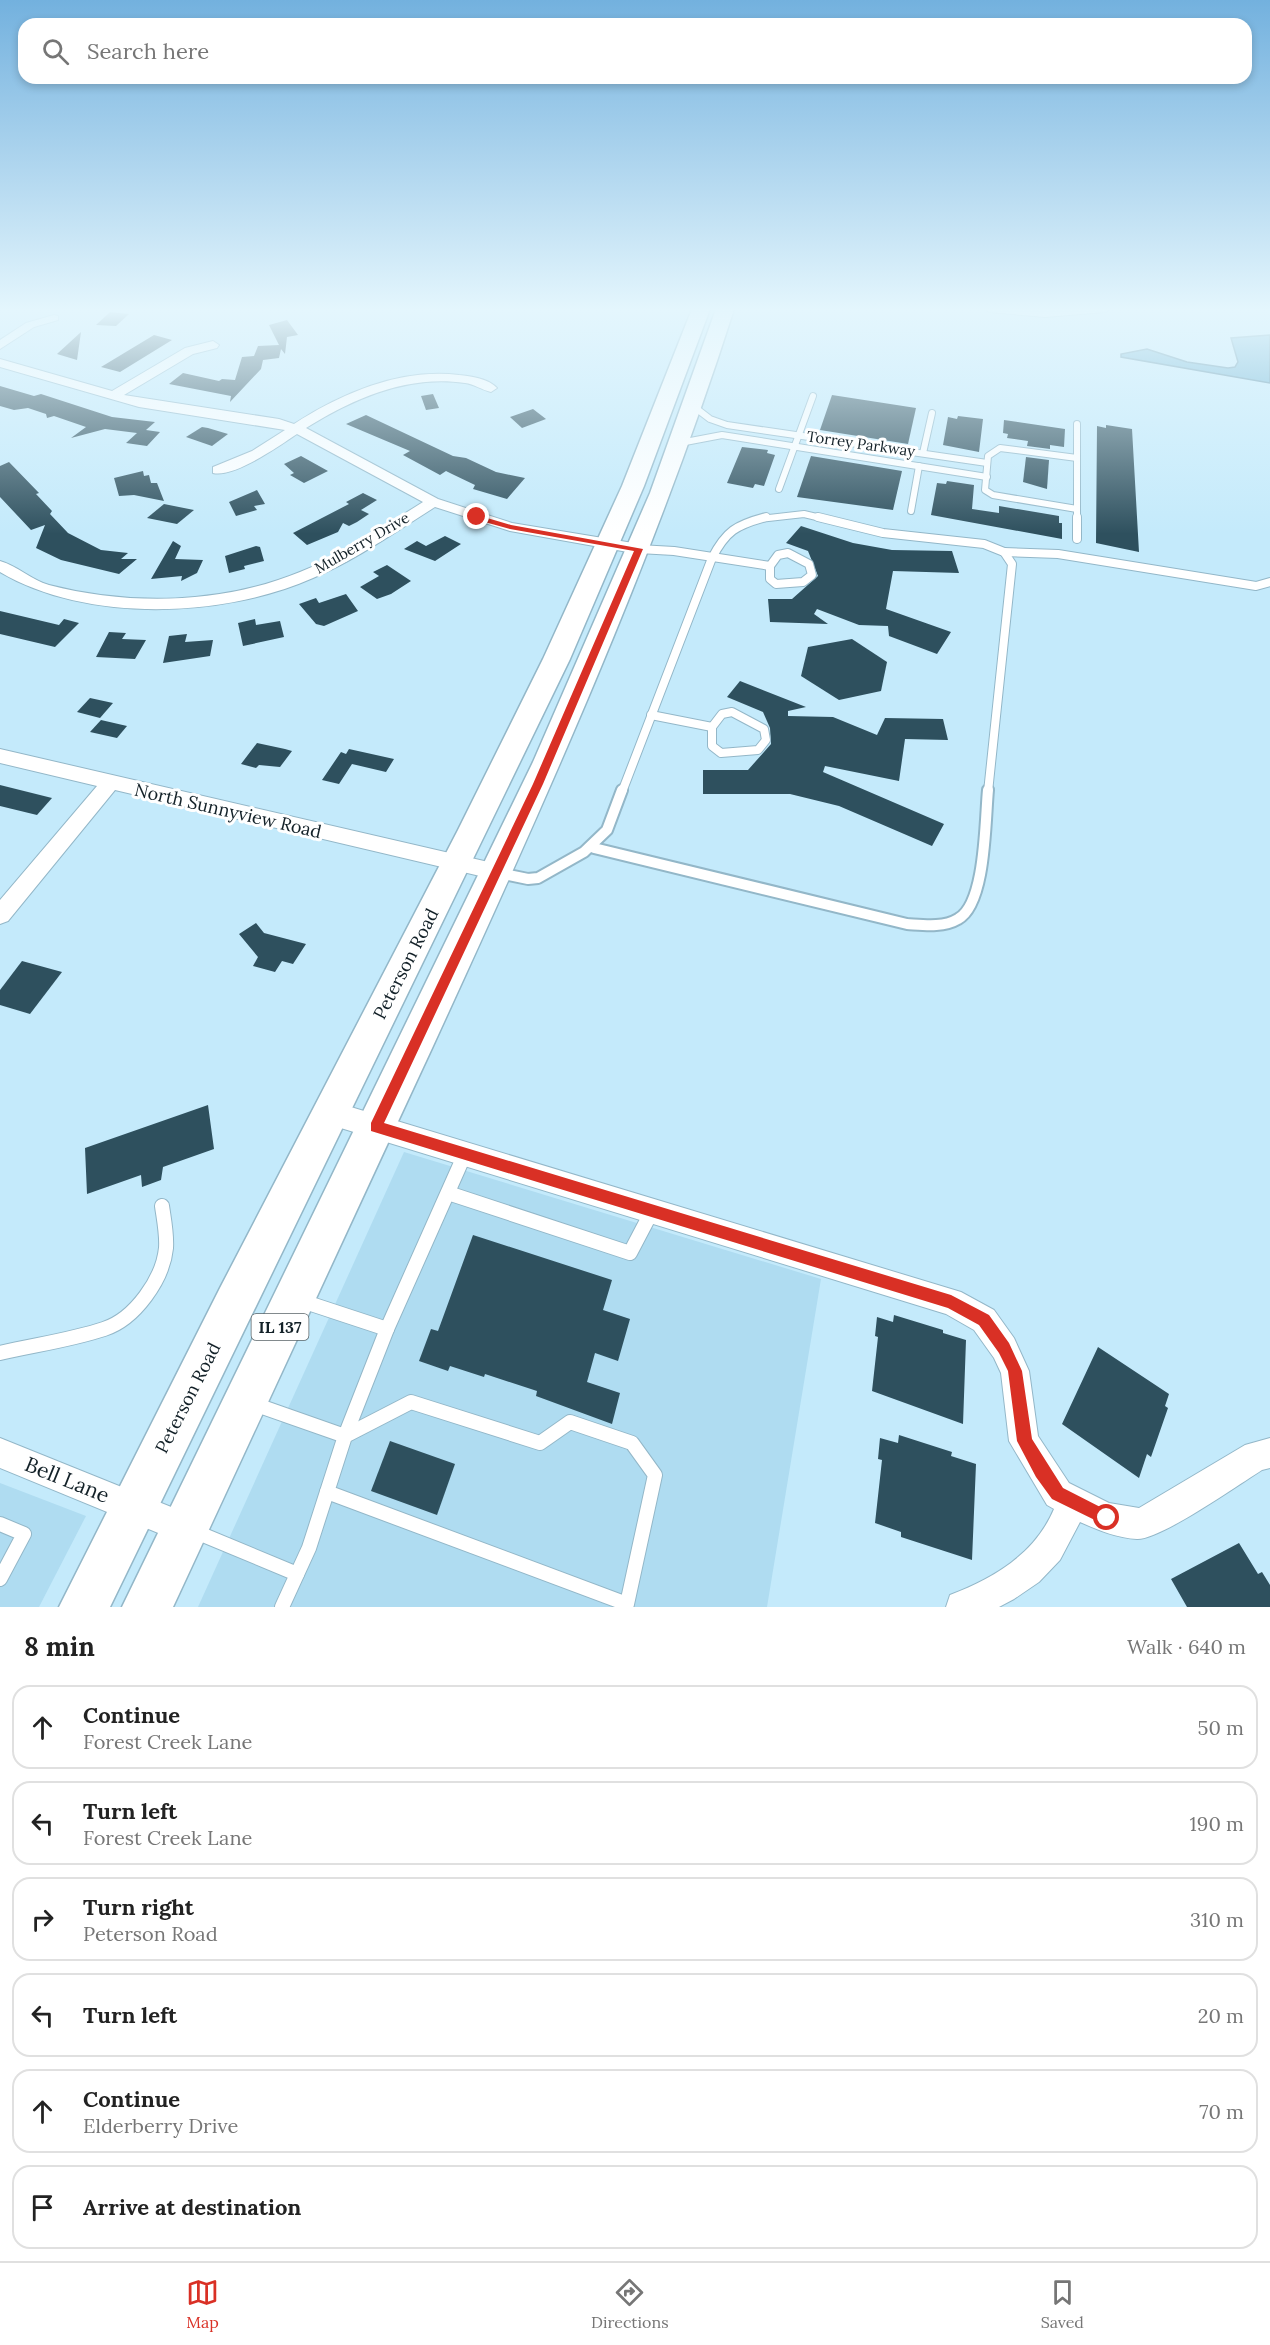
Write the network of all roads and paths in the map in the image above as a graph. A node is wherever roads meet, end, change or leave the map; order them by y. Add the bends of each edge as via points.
1 (72, 384) edge
2 (133, 384) edge
3 (402, 384) edge
4 (477, 384) edge
5 (674, 384) edge
6 (700, 384) edge
7 (491, 388) dead end
8 (113, 396) junction
9 (813, 396) dead end
10 (693, 406) junction
11 (932, 413) dead end
12 (1077, 424) dead end
13 (296, 430) junction
14 (798, 435) junction
15 (680, 443) junction
16 (795, 446) junction
17 (923, 453) junction
18 (1077, 458) junction
19 (987, 462) junction
20 (919, 466) junction
21 (218, 470) dead end
22 (987, 477) junction
23 (779, 489) dead end
24 (433, 502) junction
25 (1077, 509) junction
26 (911, 511) dead end
27 (1077, 539) dead end
28 (608, 544) junction
29 (639, 549) junction
30 (1004, 552) junction
31 (712, 558) junction
32 (0, 566) edge
33 (770, 566) junction
34 (1270, 582) edge
35 (651, 715) junction
36 (712, 727) junction
37 (0, 756) edge
38 (110, 783) junction
39 (594, 848) junction
40 (457, 865) junction
41 (497, 872) junction
42 (0, 915) edge
43 (331, 1113) junction
44 (376, 1127) junction
45 (465, 1154) junction
46 (448, 1193) junction
47 (162, 1206) dead end
48 (652, 1211) junction
49 (294, 1299) junction
50 (387, 1329) junction
51 (0, 1353) edge
52 (246, 1401) junction
53 (345, 1436) junction
54 (0, 1453) edge
55 (1270, 1453) edge
56 (327, 1492) junction
57 (1072, 1502) junction
58 (133, 1508) junction
59 (0, 1524) edge
60 (185, 1528) junction
61 (297, 1574) junction
62 (0, 1579) edge
63 (84, 1607) edge
64 (147, 1607) edge
65 (282, 1607) edge
66 (962, 1607) edge

1 - 8 street, Mulberry Drive
2 - 8 street
3 - 13 street via 350,398
4 - 7 street
5 - 28 main road, Peterson Road / IL 137
6 - 10 main road, IL 137
8 - 13 street, Mulberry Drive via 256,418
9 - 14 lane
10 - 14 lane, Torrey Parkway via 710,419 727,425
10 - 15 main road, IL 137
11 - 17 lane, Torrey Parkway
12 - 18 lane
13 - 21 street via 247,461
13 - 24 street, Mulberry Drive via 314,436
14 - 16 lane, Torrey Parkway
14 - 17 lane, Torrey Parkway
15 - 16 lane, Torrey Parkway via 712,435
15 - 29 main road, IL 137
16 - 20 lane, Torrey Parkway
16 - 23 lane, Torrey Parkway
17 - 19 lane, Torrey Parkway
18 - 19 lane via 1000,448 988,456
18 - 25 lane
19 - 22 lane
20 - 22 lane, Torrey Parkway
20 - 26 lane, Torrey Parkway
22 - 25 lane via 986,490 993,495
24 - 28 street via 510,527
24 - 32 street, Mulberry Drive via 335,562 303,576 235,596 191,603 144,605 74,594 33,584
25 - 27 lane
28 - 29 street
28 - 40 main road, Peterson Road / IL 137
29 - 31 lane
29 - 41 main road, IL 137
30 - 31 lane via 984,544 883,532 804,514 768,516 742,523 723,537
30 - 34 lane via 1058,554 1256,586
30 - 39 lane via 1012,564 980,871 973,905 954,924 907,924
31 - 33 lane
31 - 35 lane
33 - 33 lane via 778,555 788,553 809,564 812,575 803,582 776,584 770,579
35 - 36 lane
35 - 39 lane via 608,830
36 - 36 lane via 722,714 732,712 764,729 766,740 758,750 721,753 712,746
37 - 38 street, North Sunnyview Road
38 - 40 street, North Sunnyview Road
38 - 42 street
39 - 41 lane via 538,878
40 - 41 street, North Sunnyview Road
40 - 43 main road, Peterson Road / IL 137
41 - 44 main road, IL 137
43 - 44 street
43 - 58 main road, Peterson Road / IL 137
44 - 45 street
44 - 49 main road, IL 137
45 - 46 lane
45 - 48 street
46 - 48 lane via 630,1253
46 - 50 lane
47 - 51 lane via 166,1250 146,1294 122,1322
48 - 57 street via 951,1302 984,1320 1015,1371 1024,1441 1058,1494
49 - 50 lane
49 - 52 main road, IL 137
50 - 53 lane
52 - 53 lane
52 - 60 main road, IL 137
53 - 56 lane
53 - 56 lane via 411,1402 540,1443 570,1422 632,1443 655,1475 627,1604
54 - 58 street, Bell Lane
55 - 57 street via 1256,1456 1164,1513 1139,1524 1107,1518
56 - 61 lane
57 - 66 street via 1057,1537 1024,1573 989,1596
58 - 60 street, Bell Lane
58 - 63 main road, Peterson Road / IL 137
59 - 62 lane via 24,1534
60 - 61 lane
60 - 64 main road, IL 137
61 - 65 lane

